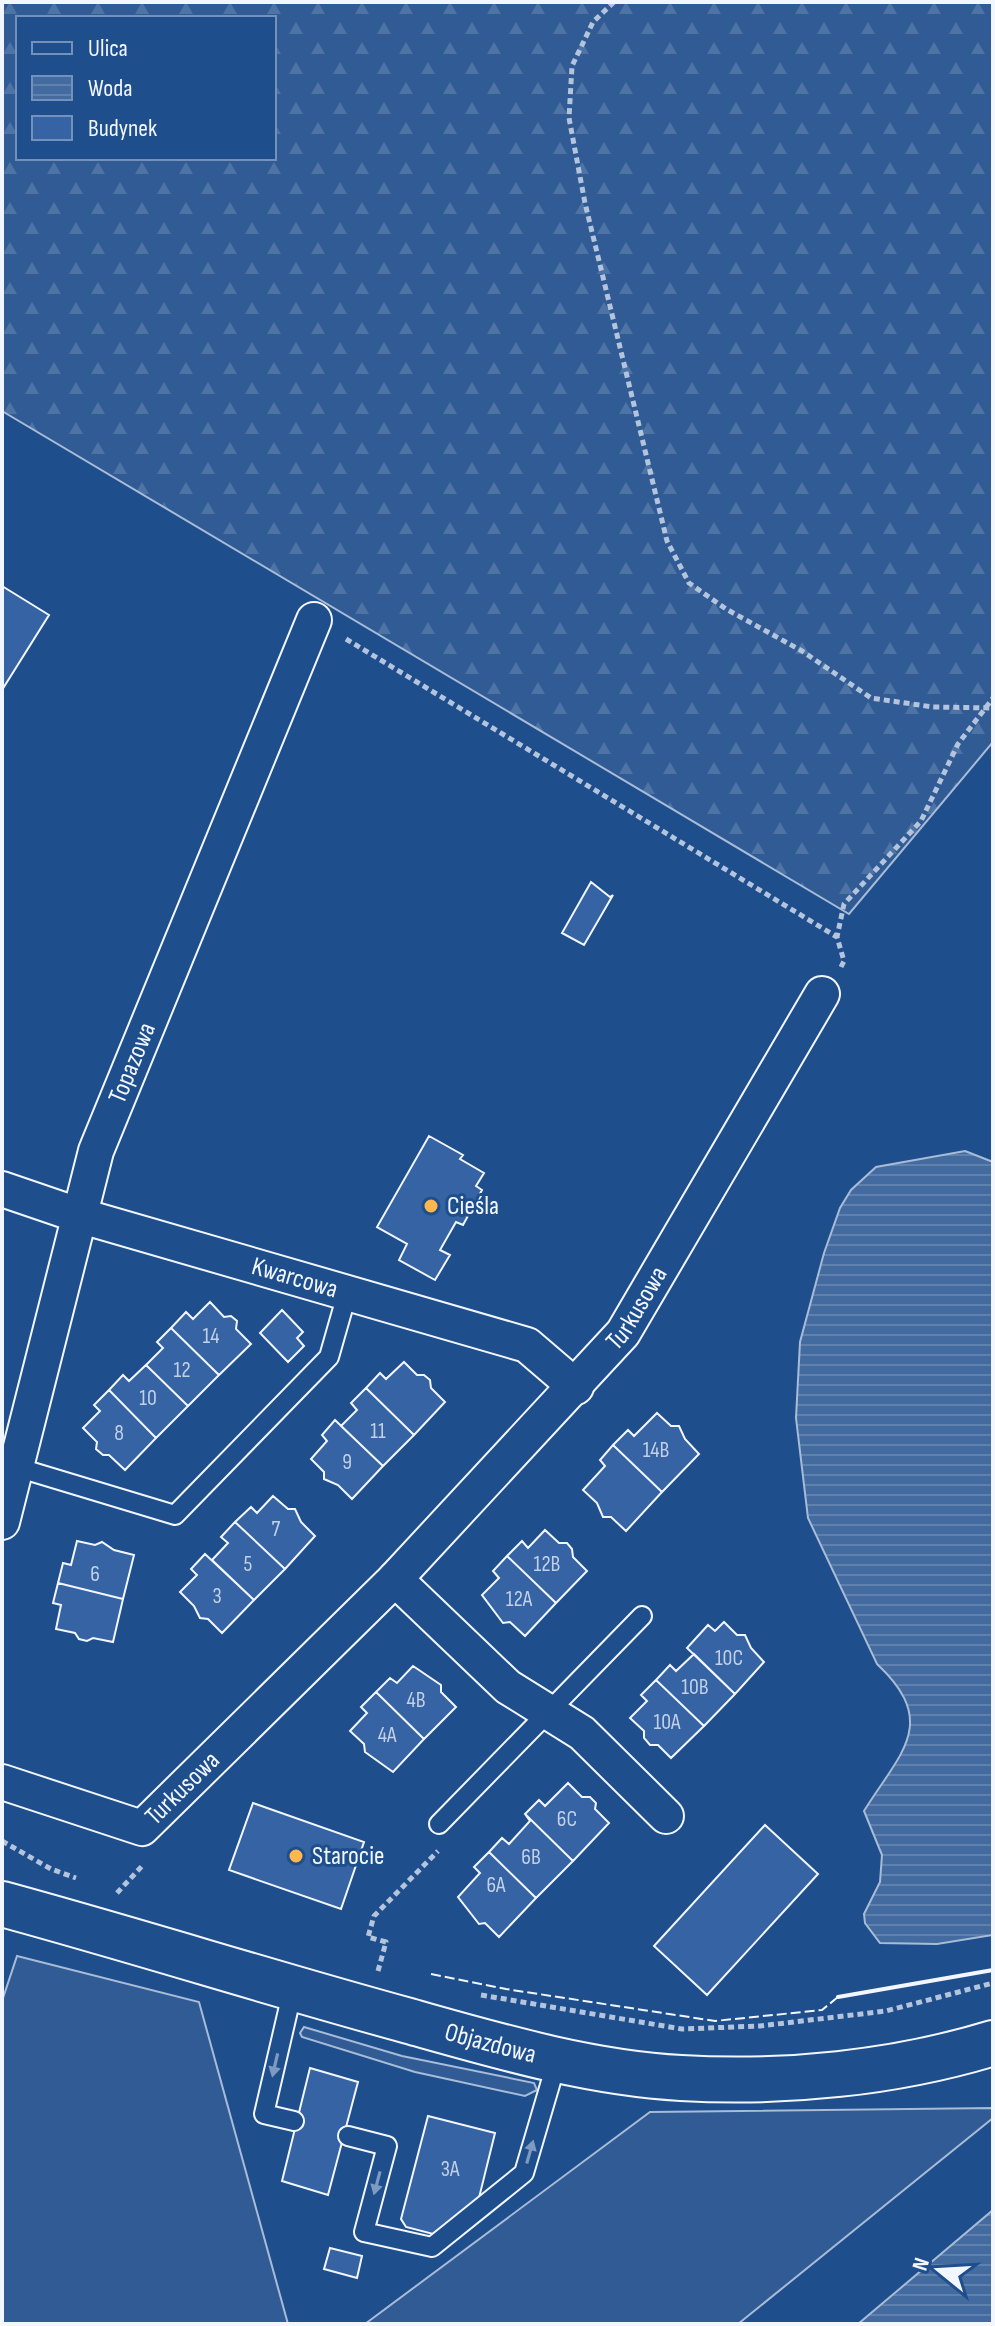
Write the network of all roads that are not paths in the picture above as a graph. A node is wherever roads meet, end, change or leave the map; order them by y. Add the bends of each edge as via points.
1 (314, 620) road end
2 (822, 994) road end
3 (2, 1189) edge
4 (78, 1215) junction
5 (347, 1294) junction
6 (576, 1387) junction
7 (16, 1467) junction
8 (2, 1522) edge
9 (395, 1579) junction
10 (642, 1616) dead end
11 (549, 1713) junction
12 (2, 1782) edge
13 (666, 1816) dead end
14 (439, 1824) road end
15 (2, 1904) edge
16 (293, 1989) junction
17 (993, 2043) edge
18 (557, 2061) junction
19 (294, 2121) dead end
20 (348, 2136) dead end

1 - 4 street, Topazowa via 96,1151
2 - 6 street, Turkusowa via 623,1333
3 - 4 street, Kwarcowa
4 - 5 street, Kwarcowa
4 - 7 street, Topazowa
5 - 6 street, Kwarcowa via 527,1345
5 - 7 lane via 329,1357 175,1515
6 - 9 street, Turkusowa
7 - 8 street, Topazowa
9 - 11 street via 508,1687
9 - 12 street, Turkusowa via 142,1828
10 - 11 lane
11 - 13 street via 582,1733
11 - 14 lane
15 - 16 main road, Objazdowa
16 - 18 main road, Objazdowa
16 -> 19 lane via 264,2114
17 - 18 main road, Objazdowa via 948,2057 819,2076 681,2078
20 -> 18 lane via 387,2146 364,2232 432,2247 524,2173

